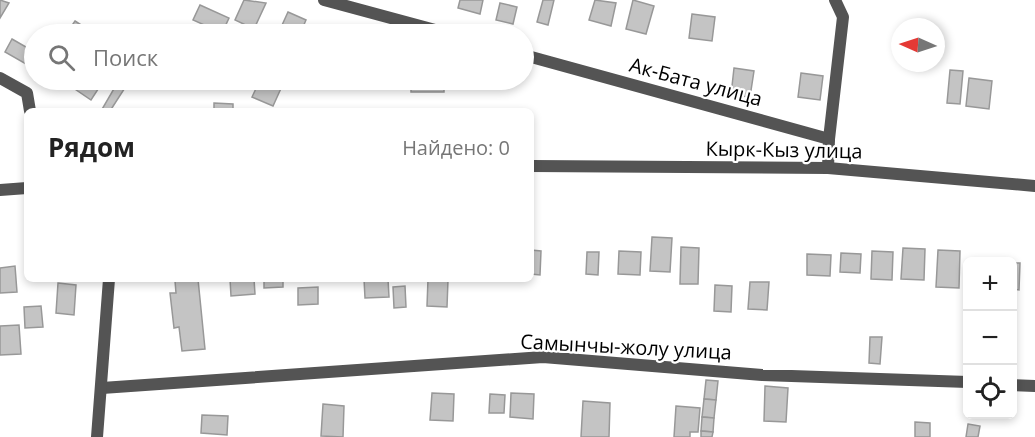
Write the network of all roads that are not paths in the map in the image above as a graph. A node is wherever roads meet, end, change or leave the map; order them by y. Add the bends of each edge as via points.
1 (324, 0) edge
2 (836, 0) edge
3 (413, 24) edge
4 (534, 58) edge
5 (0, 78) edge
6 (30, 108) edge
7 (829, 139) junction
8 (534, 166) edge
9 (828, 168) junction
10 (1035, 186) edge
11 (24, 188) edge
12 (0, 190) edge
13 (109, 282) edge
14 (963, 382) edge
15 (1017, 385) edge
16 (1035, 386) edge
17 (102, 388) junction
18 (97, 437) edge

1 - 3 street
2 - 7 street via 843,17
4 - 7 street, Ак-Бата улица
5 - 6 street via 27,93
7 - 9 street
8 - 9 street, Кырк-Кыз улица
9 - 10 street, Кырк-Кыз улица
11 - 12 street
13 - 17 street
14 - 17 street, Самынчы-жолу улица via 762,375 543,357
15 - 16 street
17 - 18 street

